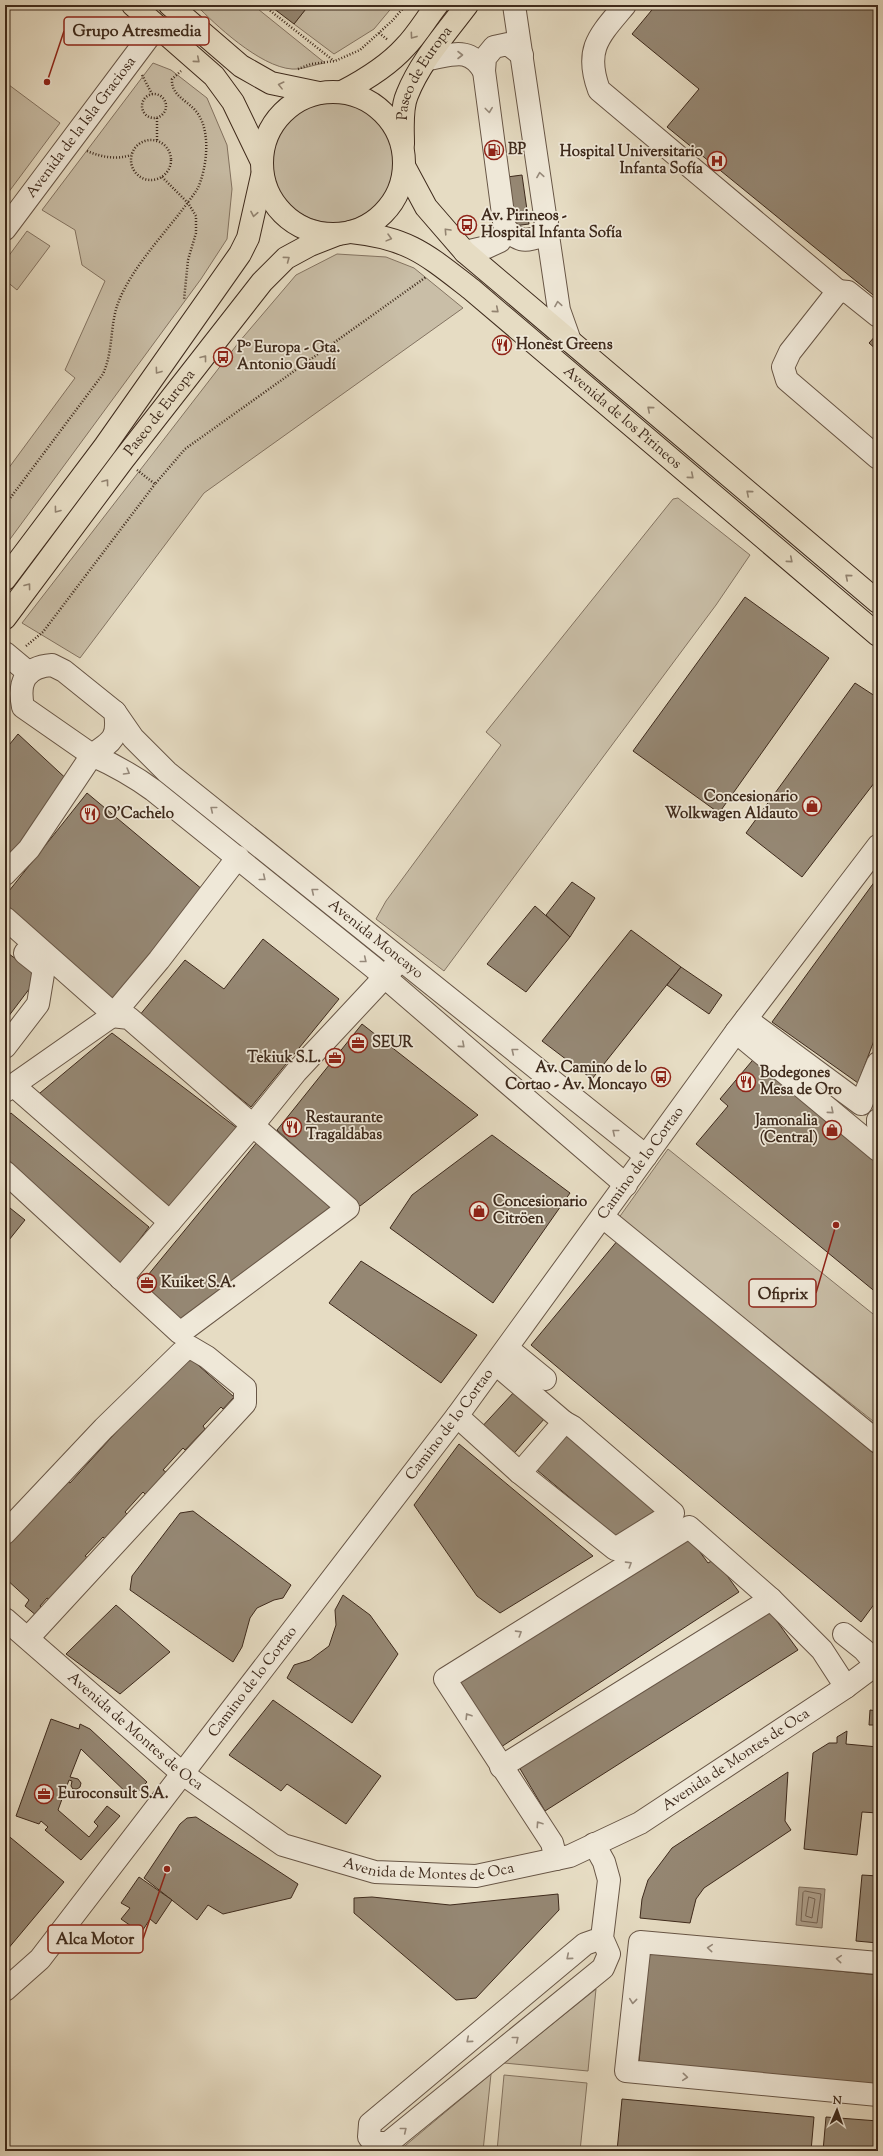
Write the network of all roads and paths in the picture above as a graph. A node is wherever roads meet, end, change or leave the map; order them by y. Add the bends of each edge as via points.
1 (132, 5) edge
2 (264, 5) edge
3 (406, 5) edge
4 (437, 5) edge
5 (467, 5) edge
6 (514, 5) edge
7 (625, 5) edge
8 (175, 6) edge
9 (156, 26) junction
10 (379, 33) junction
11 (400, 52) junction
12 (522, 55) junction
13 (193, 57) junction
14 (428, 59) junction
15 (335, 61) junction
16 (293, 69) dead end
17 (484, 71) junction
18 (139, 72) dead end
19 (342, 92) junction
20 (319, 93) junction
21 (152, 94) junction
22 (157, 118) junction
23 (157, 141) junction
24 (83, 149) dead end
25 (131, 154) junction
26 (403, 158) junction
27 (262, 168) junction
28 (162, 177) junction
29 (188, 203) junction
30 (547, 221) junction
31 (5, 228) edge
32 (505, 228) junction
33 (344, 233) junction
34 (465, 252) junction
35 (431, 274) dead end
36 (838, 291) junction
37 (185, 305) dead end
38 (873, 312) edge
39 (570, 341) junction
40 (878, 458) edge
41 (123, 460) junction
42 (155, 484) junction
43 (5, 505) edge
44 (5, 579) edge
45 (878, 602) edge
46 (5, 618) edge
47 (878, 635) edge
48 (8, 656) edge
49 (29, 673) junction
50 (14, 708) edge
51 (115, 712) junction
52 (92, 755) junction
53 (878, 846) edge
54 (238, 857) junction
55 (5, 874) edge
56 (5, 918) edge
57 (5, 937) edge
58 (400, 960) junction
59 (384, 977) junction
60 (112, 1016) junction
61 (741, 1025) junction
62 (5, 1048) edge
63 (878, 1063) edge
64 (9, 1088) edge
65 (878, 1120) edge
66 (878, 1124) edge
67 (253, 1125) junction
68 (878, 1150) edge
69 (646, 1156) junction
70 (5, 1172) edge
71 (626, 1185) junction
72 (603, 1217) junction
73 (170, 1222) junction
74 (121, 1279) junction
75 (501, 1356) junction
76 (545, 1379) dead end
77 (457, 1416) junction
78 (564, 1422) junction
79 (878, 1442) edge
80 (520, 1473) junction
81 (5, 1533) edge
82 (771, 1599) junction
83 (5, 1619) edge
84 (844, 1634) dead end
85 (28, 1638) junction
86 (877, 1663) edge
87 (846, 1687) junction
88 (501, 1767) junction
89 (183, 1774) junction
90 (594, 1844) junction
91 (556, 1859) junction
92 (602, 1938) junction
93 (878, 1963) edge
94 (5, 1990) edge
95 (878, 2095) edge

1 - 9 main road
2 - 15 path
3 - 10 path
4 -> 11 main road, Paseo de Europa
5 - 14 main road, Paseo de Europa
6 - 12 street
7 - 36 street via 602,32 593,52 593,72 599,90
20 -> 8 main road via 271,83 241,66
9 - 13 main road
9 - 31 street, Avenida de la Isla Graciosa via 73,122
10 - 11 path
10 - 15 path via 360,50
11 - 19 main road, Paseo de Europa via 367,78
12 - 17 street via 508,44 494,47 485,58
30 -> 12 street
13 -> 27 main road via 214,76 233,102
13 - 29 path via 172,79 174,92 196,111 204,124 205,173
14 -> 17 street via 462,54 477,59
14 - 26 main road, Paseo de Europa via 406,96
15 - 16 path
17 -> 32 street
18 - 21 path
19 - 20 main road
19 - 26 main road via 364,99 382,111 395,129
20 - 27 main road via 297,101 278,116 266,137
21 - 22 path via 160,96 166,106 164,114
21 - 22 path via 146,98 142,108 149,117
22 - 23 path
23 - 25 path via 141,142
23 - 28 path via 165,146 171,158 170,166
24 - 25 path via 107,157 118,158
25 - 28 path via 131,164 137,175 149,180
26 - 33 main road via 399,188 388,208 372,223
34 -> 26 main road, Avenida de los Pirineos via 426,207
27 - 33 main road via 269,195 297,225 317,233
27 -> 44 main road, Paseo de Europa via 248,238 240,254 105,446
28 - 29 path
29 - 37 path via 196,216 196,233 188,260
29 - 43 path via 126,285 117,306 108,363 103,374
30 - 32 street via 541,236 528,241 516,238
39 -> 30 street via 559,310
32 - 34 street via 500,241
41 -> 33 main road, Paseo de Europa via 262,282 286,258 310,245
33 -> 47 main road, Avenida de los Pirineos via 375,234 401,241 421,251 471,289
34 - 39 main road, Avenida de los Pirineos
35 - 42 path via 185,449
36 - 38 street via 848,292
36 - 40 street via 790,352 783,367 787,380
45 -> 39 main road, Avenida de los Pirineos
41 - 42 path
46 -> 41 main road, Paseo de Europa
42 - 48 path via 43,632
48 - 49 street
49 - 50 street via 22,684 21,695
49 - 51 street, Avenida Moncayo via 38,666 52,665 64,671
50 - 52 street, Avenida Moncayo
51 - 52 street via 118,728 113,740
58 -> 51 street, Avenida Moncayo via 167,772 133,738
52 -> 54 street, Avenida Moncayo via 129,773
52 - 55 street via 29,849
53 - 61 street, Camino de lo Cortao
54 -> 59 street, Avenida Moncayo
54 - 60 street via 159,960
56 - 60 street
57 - 62 street via 44,968 38,1004
58 - 59 street
69 -> 58 street, Avenida Moncayo
59 - 67 street via 296,1072
59 -> 71 street, Avenida Moncayo
60 - 64 street
60 - 67 street via 129,1018
61 - 63 street via 861,1104
61 -> 68 street
61 - 69 street, Camino de lo Cortao
64 - 73 street
65 - 66 street
67 - 73 street
67 - 74 street via 348,1208 180,1333
69 - 71 street, Camino de lo Cortao
70 - 74 street
71 - 72 street, Camino de lo Cortao
72 - 75 street, Camino de lo Cortao
72 - 79 street
73 - 74 street
75 - 76 street
75 - 77 street, Camino de lo Cortao
75 - 78 street
77 - 80 street
77 - 89 street, Camino de lo Cortao
78 - 80 street
78 - 80 street via 673,1513 615,1549
81 - 85 street via 104,1428 190,1347 207,1357 245,1388 245,1403
82 - 87 street via 822,1650
82 - 88 street
88 -> 82 street via 445,1679 682,1531 689,1527
83 - 85 street, Avenida de Montes de Oca
84 - 86 street
85 - 89 street, Avenida de Montes de Oca
86 - 87 street, Avenida de Montes de Oca
87 - 90 street, Avenida de Montes de Oca via 640,1823
91 -> 88 street via 552,1843
89 - 91 street, Avenida de Montes de Oca via 283,1845 375,1872 476,1876
89 - 94 street, Camino de lo Cortao via 40,1960
90 - 91 street, Avenida de Montes de Oca via 570,1856
90 - 92 street via 604,1862 609,1880
92 -> 92 street via 585,1944 370,2124 371,2140 374,2143 388,2143 603,1968 609,1954
93 -> 95 street via 640,1942 626,2071

